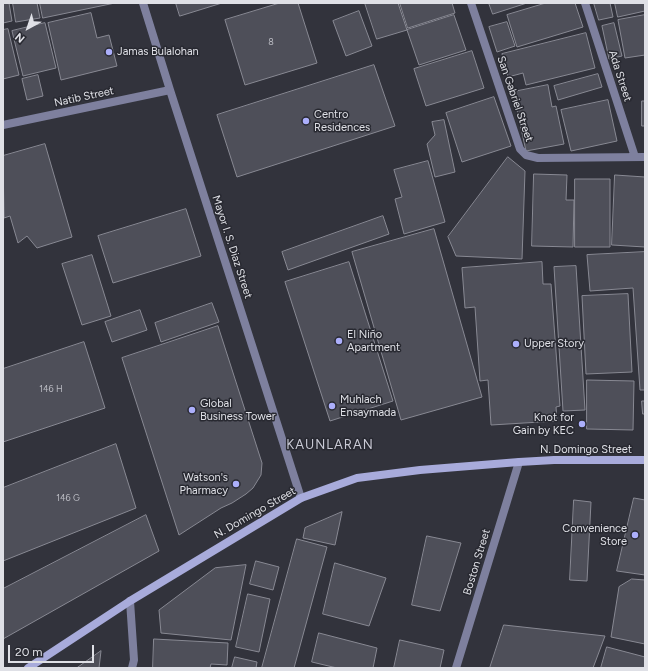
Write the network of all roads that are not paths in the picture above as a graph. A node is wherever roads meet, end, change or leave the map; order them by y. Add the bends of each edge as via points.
1 (143, 3) edge
2 (471, 3) edge
3 (585, 3) edge
4 (170, 90) junction
5 (3, 125) edge
6 (635, 157) junction
7 (645, 157) edge
8 (645, 460) edge
9 (519, 462) junction
10 (301, 498) junction
11 (130, 601) junction
12 (28, 668) edge
13 (132, 668) edge
14 (456, 668) edge

1 - 4 street, Mayor I. S. Diaz Street
2 - 6 street, San Gabriel Street via 520,149 526,155 538,158
3 - 6 street, Ada Street
4 - 5 street, Natib Street
4 - 10 street, Mayor I. S. Diaz Street
6 - 7 street, San Gabriel Street
8 - 9 main road, N. Domingo Street
9 - 10 main road, N. Domingo Street via 358,478
9 - 14 street, Boston Street
10 - 11 main road, N. Domingo Street
11 - 12 main road, N. Domingo Street
11 - 13 street via 134,660

